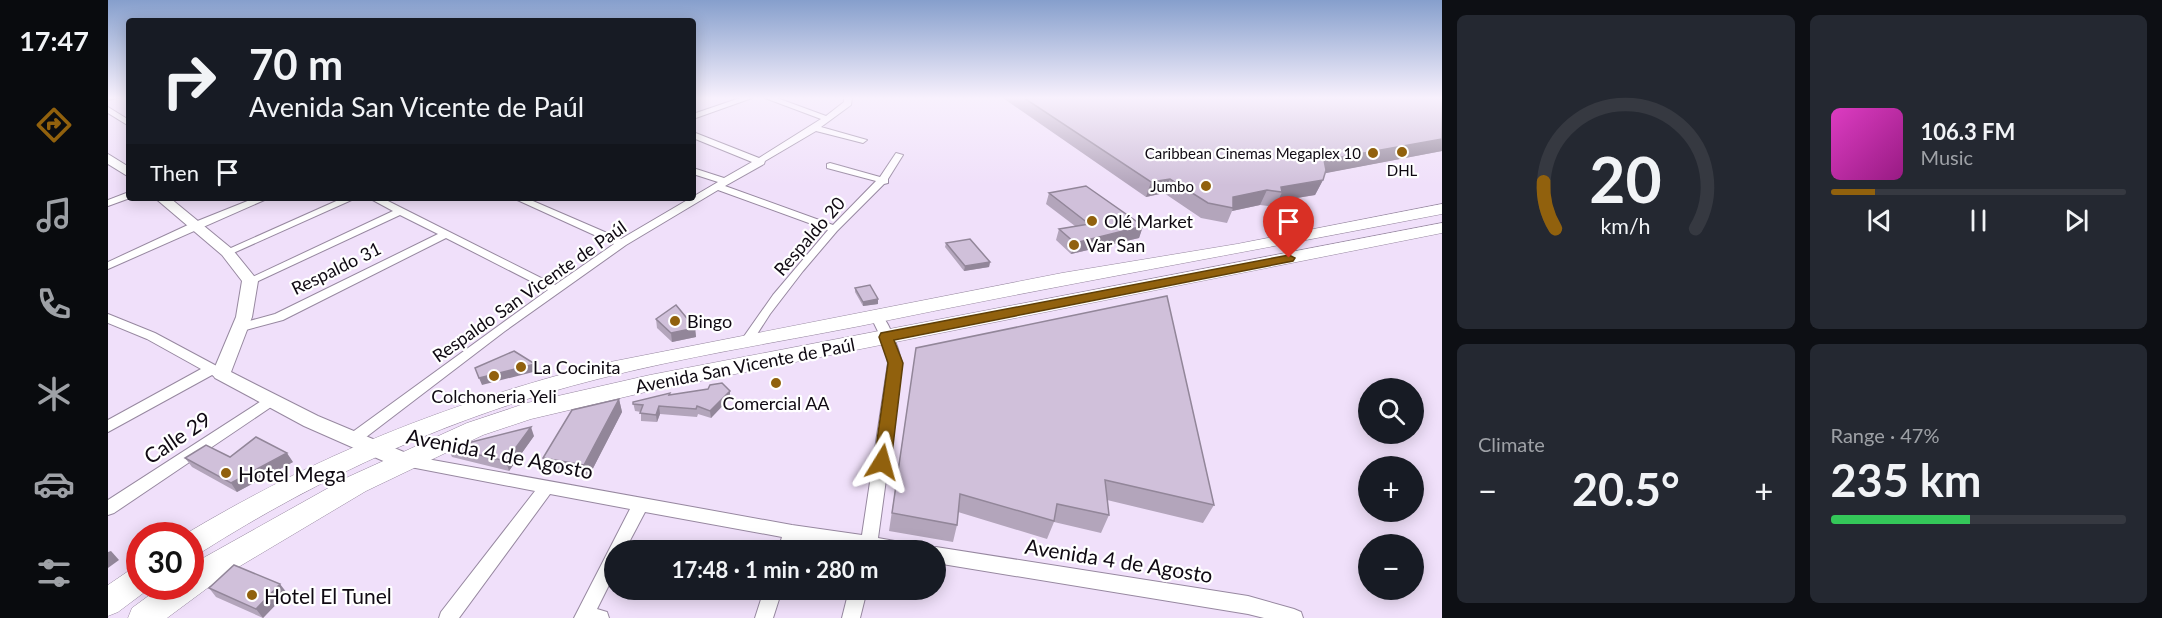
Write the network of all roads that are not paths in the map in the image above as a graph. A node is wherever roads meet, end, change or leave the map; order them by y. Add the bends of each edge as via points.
1 (815, 128) joint
2 (696, 136) edge
3 (863, 140) dead end
4 (899, 155) dead end
5 (108, 158) edge
6 (761, 162) junction
7 (830, 166) dead end
8 (126, 171) edge
9 (696, 172) edge
10 (885, 180) junction
11 (723, 185) junction
12 (126, 196) edge
13 (166, 201) edge
14 (256, 201) edge
15 (344, 201) edge
16 (379, 201) edge
17 (527, 201) edge
18 (695, 201) edge
19 (696, 201) edge
20 (108, 203) edge
21 (1442, 209) edge
22 (399, 212) junction
23 (194, 225) junction
24 (1442, 228) edge
25 (835, 229) junction
26 (444, 235) junction
27 (622, 243) junction
28 (227, 252) junction
29 (108, 266) edge
30 (250, 281) junction
31 (557, 290) junction
32 (876, 315) junction
33 (108, 318) edge
34 (242, 327) junction
35 (886, 337) junction
36 (746, 342) junction
37 (217, 372) junction
38 (269, 401) junction
39 (108, 427) edge
40 (360, 444) junction
41 (404, 461) junction
42 (546, 488) junction
43 (641, 502) junction
44 (108, 508) edge
45 (792, 531) junction
46 (204, 536) edge
47 (622, 540) edge
48 (789, 540) edge
49 (835, 540) edge
50 (869, 540) edge
51 (946, 557) edge
52 (204, 573) edge
53 (604, 581) edge
54 (126, 589) edge
55 (167, 600) edge
56 (770, 600) edge
57 (856, 600) edge
58 (108, 602) edge
59 (1250, 611) edge
60 (589, 617) edge
61 (143, 618) edge
62 (448, 618) edge
63 (764, 618) edge
64 (851, 618) edge
65 (1294, 618) edge

1 - 3 street
1 - 6 street, Respaldo San Vicente de Paúl
2 - 6 street
4 - 10 street, Respaldo 20
5 - 8 main road
6 - 11 street, Respaldo San Vicente de Paúl
7 - 10 street
9 - 11 street
10 - 25 street, Respaldo 20
11 - 19 street, Respaldo San Vicente de Paúl
11 - 25 street
12 - 20 street
13 - 23 main road
14 - 23 street
15 - 28 street
16 - 22 street
17 - 27 street
18 - 27 street, Respaldo San Vicente de Paúl
21 - 32 main road, Avenida San Vicente de Paúl
22 - 26 street
22 - 30 street
23 - 28 main road
23 - 29 street
24 - 35 main road, Avenida San Vicente de Paúl
25 - 36 street, Respaldo 20 via 765,311
26 - 31 street
26 - 34 street, Respaldo 31 via 279,316
27 - 31 street, Respaldo San Vicente de Paúl
28 - 30 main road
30 - 34 main road via 250,299
31 - 40 street, Respaldo San Vicente de Paúl via 501,328
32 - 35 street
32 - 36 main road, Avenida San Vicente de Paúl
33 - 37 street, Avenida 4 de Agosto
34 - 37 main road
35 - 41 main road, Avenida San Vicente de Paúl via 527,411
35 - 50 street via 895,363 894,380
36 - 40 main road, Avenida San Vicente de Paúl via 556,382
37 - 38 main road, Avenida 4 de Agosto
37 - 39 street
38 - 40 main road, Avenida 4 de Agosto
38 - 44 street, Calle 29
40 - 41 main road, Avenida 4 de Agosto
40 - 46 main road, Avenida San Vicente de Paúl
41 - 42 street, Avenida 4 de Agosto
41 - 52 main road, Avenida San Vicente de Paúl via 298,517
42 - 43 street, Avenida 4 de Agosto
42 - 62 street
43 - 45 street, Avenida 4 de Agosto
43 - 47 street
45 - 48 street
45 - 49 street, Avenida 4 de Agosto
51 - 59 street, Avenida 4 de Agosto
53 - 60 street
54 - 58 main road
55 - 61 main road
56 - 63 street
57 - 64 street
59 - 65 street, Avenida 4 de Agosto

